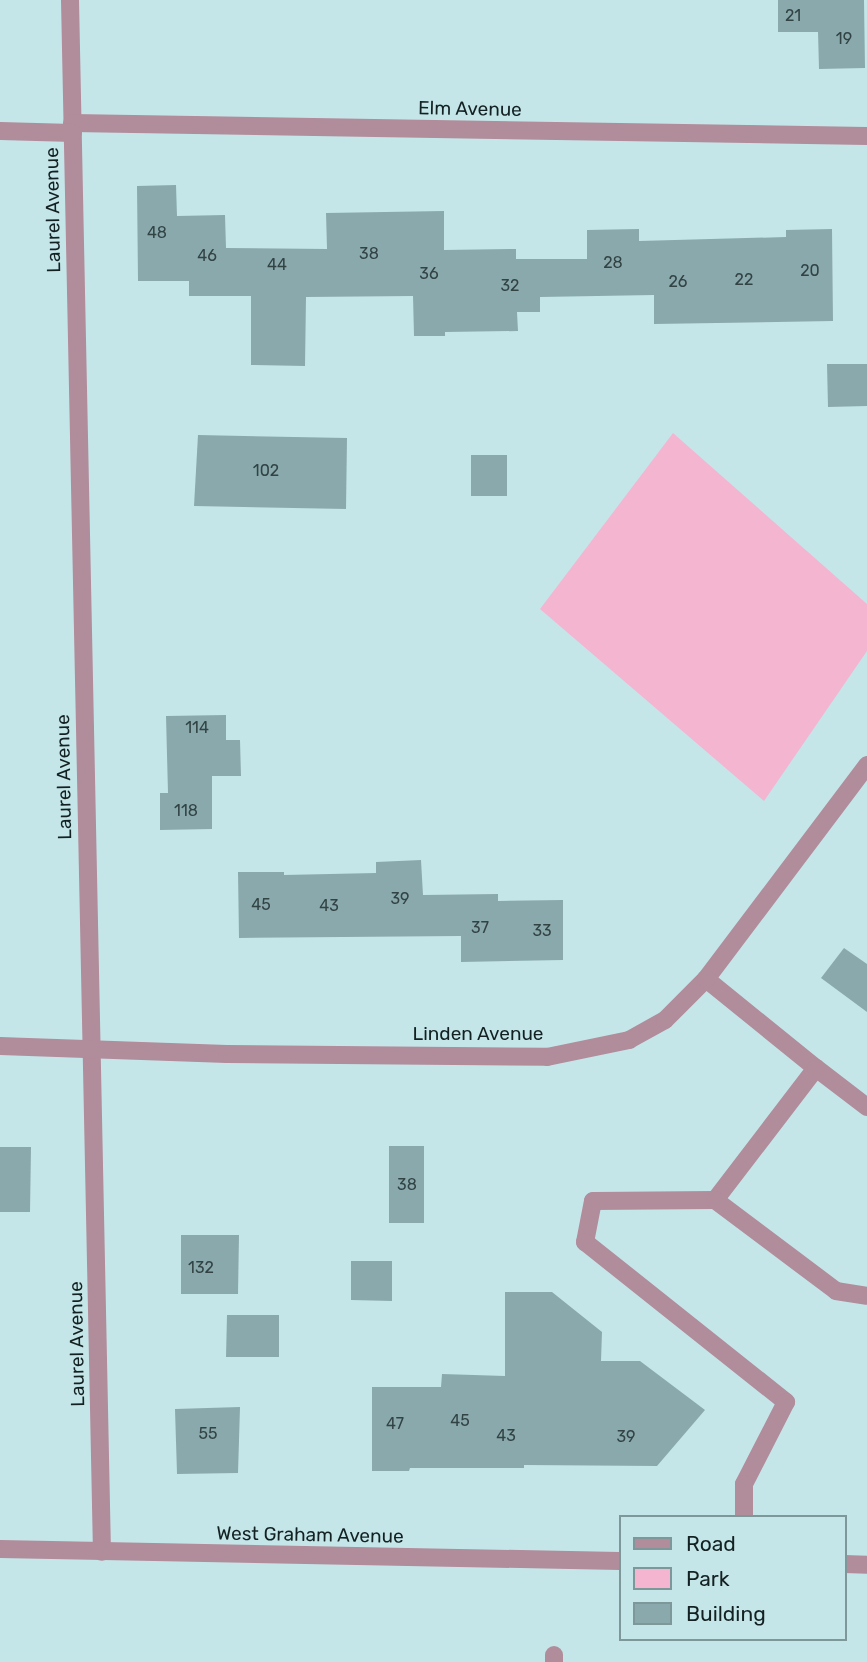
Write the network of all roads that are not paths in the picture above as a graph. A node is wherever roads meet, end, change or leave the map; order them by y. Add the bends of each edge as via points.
1 (70, 0) edge
2 (73, 128) junction
3 (0, 131) edge
4 (867, 136) edge
5 (867, 765) edge
6 (706, 979) junction
7 (0, 1046) edge
8 (91, 1048) junction
9 (816, 1068) junction
10 (867, 1107) edge
11 (715, 1200) junction
12 (867, 1296) edge
13 (744, 1515) edge
14 (0, 1549) edge
15 (102, 1552) junction
16 (618, 1561) edge
17 (846, 1564) edge
18 (867, 1564) edge

1 - 2 street, Laurel Avenue
2 - 3 street, Elm Avenue
2 - 4 street, Elm Avenue
2 - 8 street, Laurel Avenue
5 - 6 street, Linden Avenue
6 - 8 street, Linden Avenue via 666,1020 629,1040 547,1057
6 - 9 street
7 - 8 street, Linden Avenue
8 - 15 street, Laurel Avenue
9 - 10 street
9 - 11 street
11 - 12 street via 836,1291
11 - 13 street via 593,1201 585,1242 786,1402 744,1484
14 - 15 street, West Graham Avenue
15 - 16 street, West Graham Avenue
17 - 18 street

